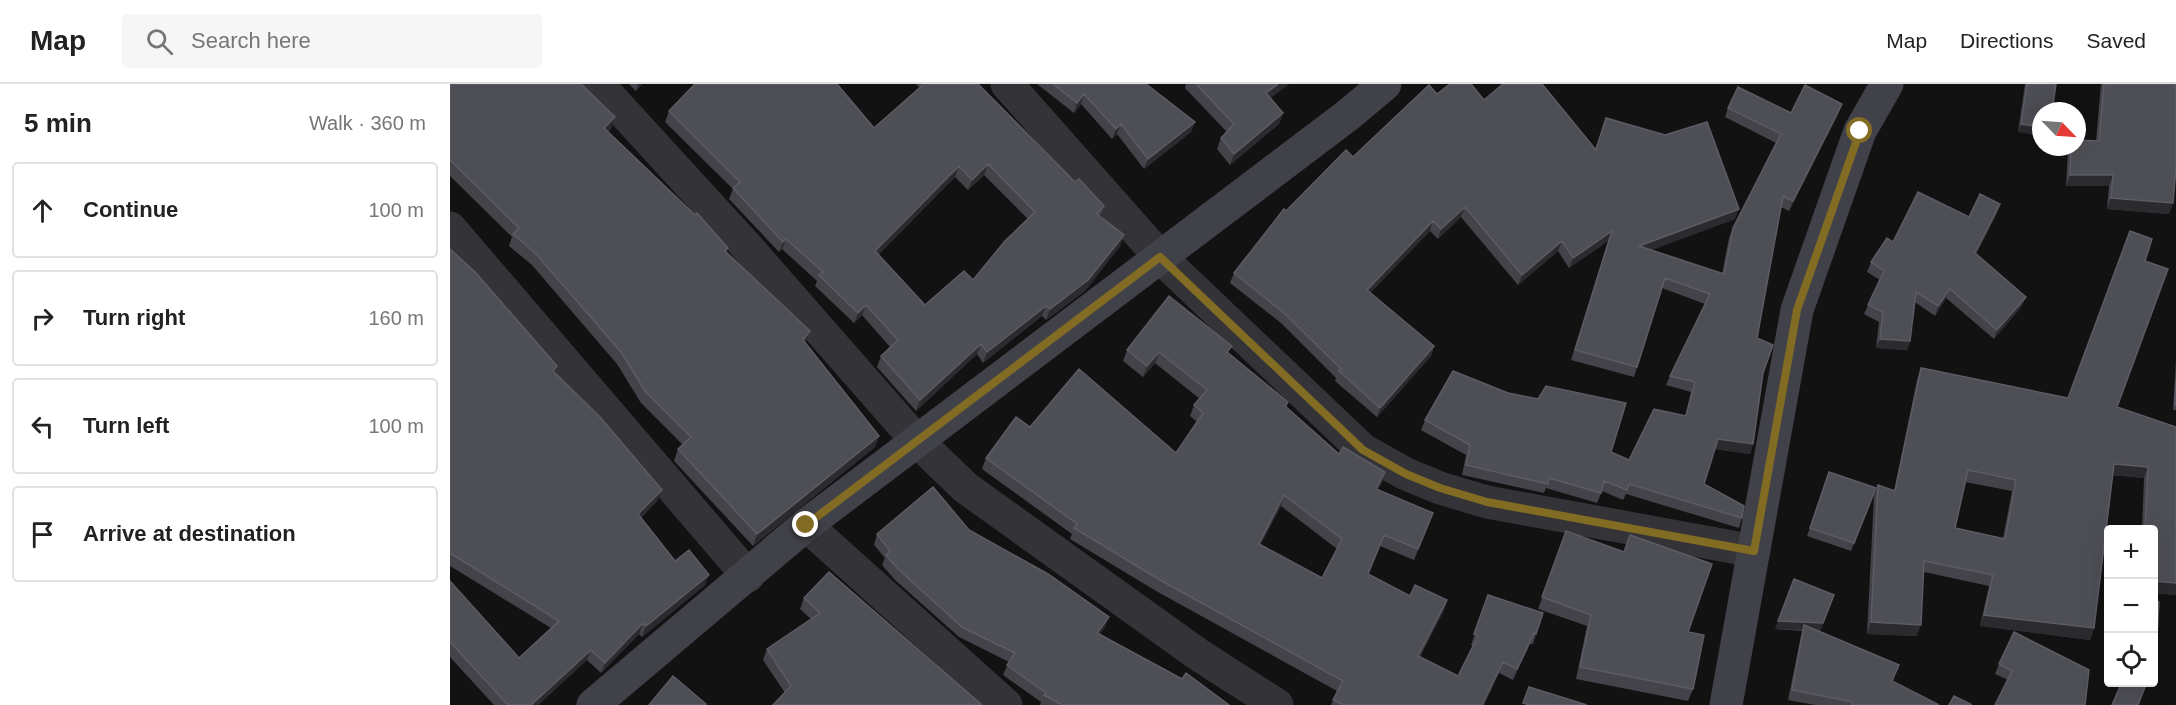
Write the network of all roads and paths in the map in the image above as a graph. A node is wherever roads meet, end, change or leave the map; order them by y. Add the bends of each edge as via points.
1 (598, 84) edge
2 (1007, 84) edge
3 (1385, 84) edge
4 (1887, 84) edge
5 (450, 228) edge
6 (1160, 257) junction
7 (917, 441) junction
8 (806, 525) junction
9 (1754, 551) junction
10 (748, 576) junction
11 (593, 705) edge
12 (1006, 705) edge
13 (1277, 705) edge
14 (1726, 705) edge

1 - 7 street
2 - 6 street
3 - 6 street
4 - 9 street via 1860,131 1797,310
5 - 10 street
6 - 7 street
6 - 9 street via 1363,450 1406,474 1487,502
7 - 8 street
7 - 13 street via 966,488 1199,655
8 - 10 street
8 - 12 street
9 - 14 street
10 - 11 street

